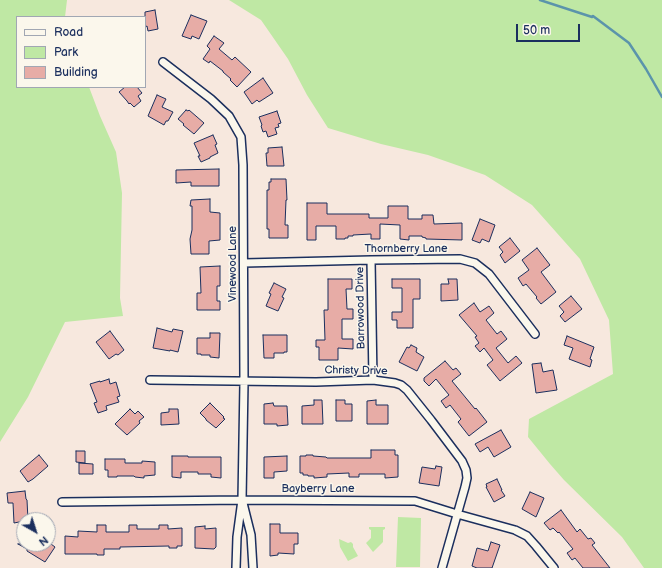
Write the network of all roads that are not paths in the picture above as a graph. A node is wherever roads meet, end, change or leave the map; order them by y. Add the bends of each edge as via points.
1 (163, 62) dead end
2 (371, 260) junction
3 (244, 263) junction
4 (536, 334) dead end
5 (150, 380) dead end
6 (373, 380) junction
7 (244, 382) junction
8 (242, 500) junction
9 (62, 502) dead end
10 (457, 514) junction
11 (236, 568) edge
12 (253, 568) edge
13 (442, 568) edge
14 (554, 568) edge

1 - 3 street, Vinewood Lane via 229,116 240,137 243,165
2 - 3 street, Thornberry Lane
2 - 4 street, Thornberry Lane via 460,259 475,263 489,274
2 - 6 street, Barrowood Drive
3 - 7 street, Vinewood Lane
5 - 7 street, Christy Drive
6 - 7 street, Christy Drive
6 - 10 street, Christy Drive via 395,382 407,390 462,461 467,478
7 - 8 street, Vinewood Lane
8 - 9 street, Bayberry Lane
8 - 10 street, Bayberry Lane via 415,501
8 - 11 street, Vinewood Lane
8 - 12 street, Vinewood Lane via 251,535
10 - 13 street, Christy Drive
10 - 14 street, Bayberry Lane via 515,530 527,536

